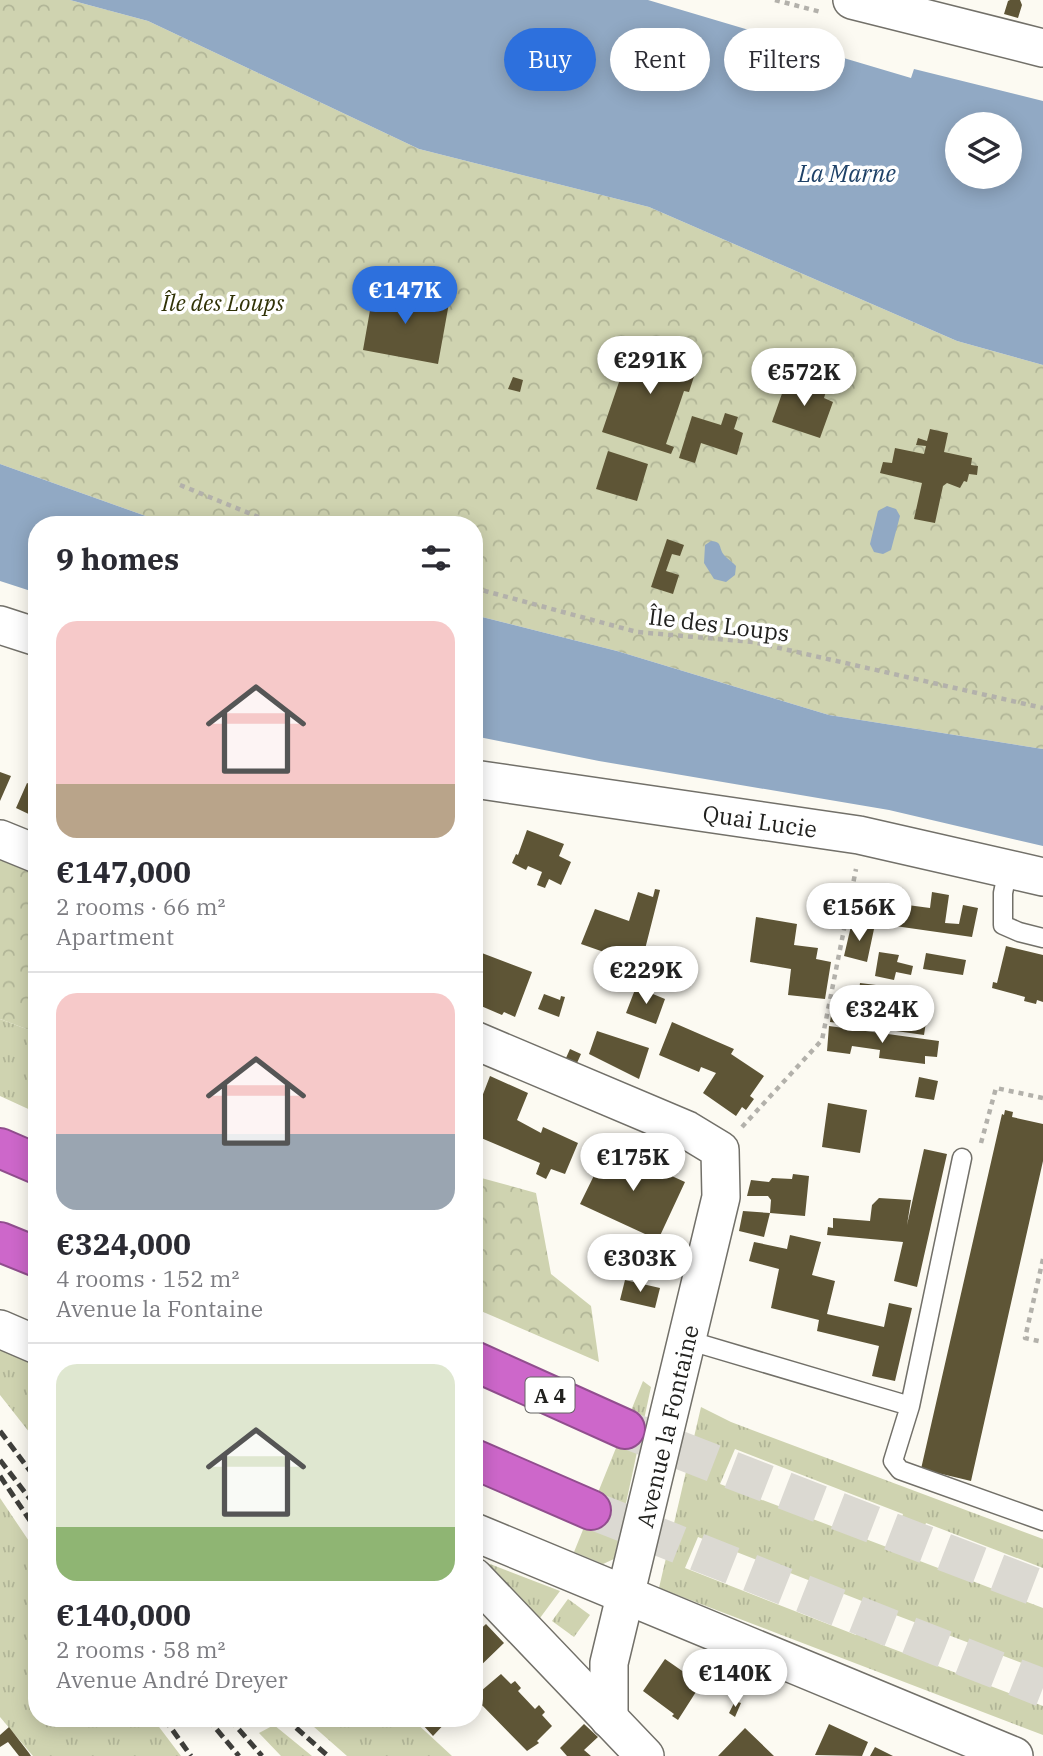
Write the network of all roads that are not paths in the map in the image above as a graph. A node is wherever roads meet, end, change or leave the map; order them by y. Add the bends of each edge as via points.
1 (852, 0) edge
2 (1043, 48) edge
3 (0, 625) edge
4 (28, 634) edge
5 (483, 780) edge
6 (0, 839) edge
7 (28, 850) edge
8 (1008, 869) junction
9 (1043, 877) edge
10 (1043, 938) edge
11 (483, 1044) edge
12 (0, 1147) edge
13 (962, 1158) road end
14 (28, 1160) edge
15 (0, 1242) edge
16 (28, 1253) edge
17 (0, 1329) edge
18 (688, 1340) junction
19 (28, 1341) edge
20 (483, 1365) edge
21 (910, 1406) junction
22 (625, 1429) tunnel mouth
23 (483, 1463) edge
24 (591, 1510) tunnel mouth
25 (1043, 1521) edge
26 (483, 1536) edge
27 (483, 1586) edge
28 (627, 1597) junction
29 (609, 1719) junction
30 (646, 1756) edge
31 (1014, 1756) edge

1 - 2 street
3 - 4 street
5 - 8 street, Quai Lucie via 859,835
6 - 7 street
8 - 9 street, Quai Lucie
8 - 10 lane via 1003,925
11 - 18 street, Avenue la Fontaine via 688,1130 720,1150 721,1197
12 - 14 highway
13 - 21 lane
15 - 16 highway
17 - 19 street
18 - 21 lane
18 - 28 street, Avenue la Fontaine
20 - 22 highway, A 4
21 - 25 lane via 893,1461 900,1470
23 - 24 highway
26 - 28 street
27 - 29 street
28 - 29 street, Avenue la Fontaine via 610,1663
28 - 31 street
29 - 30 street

